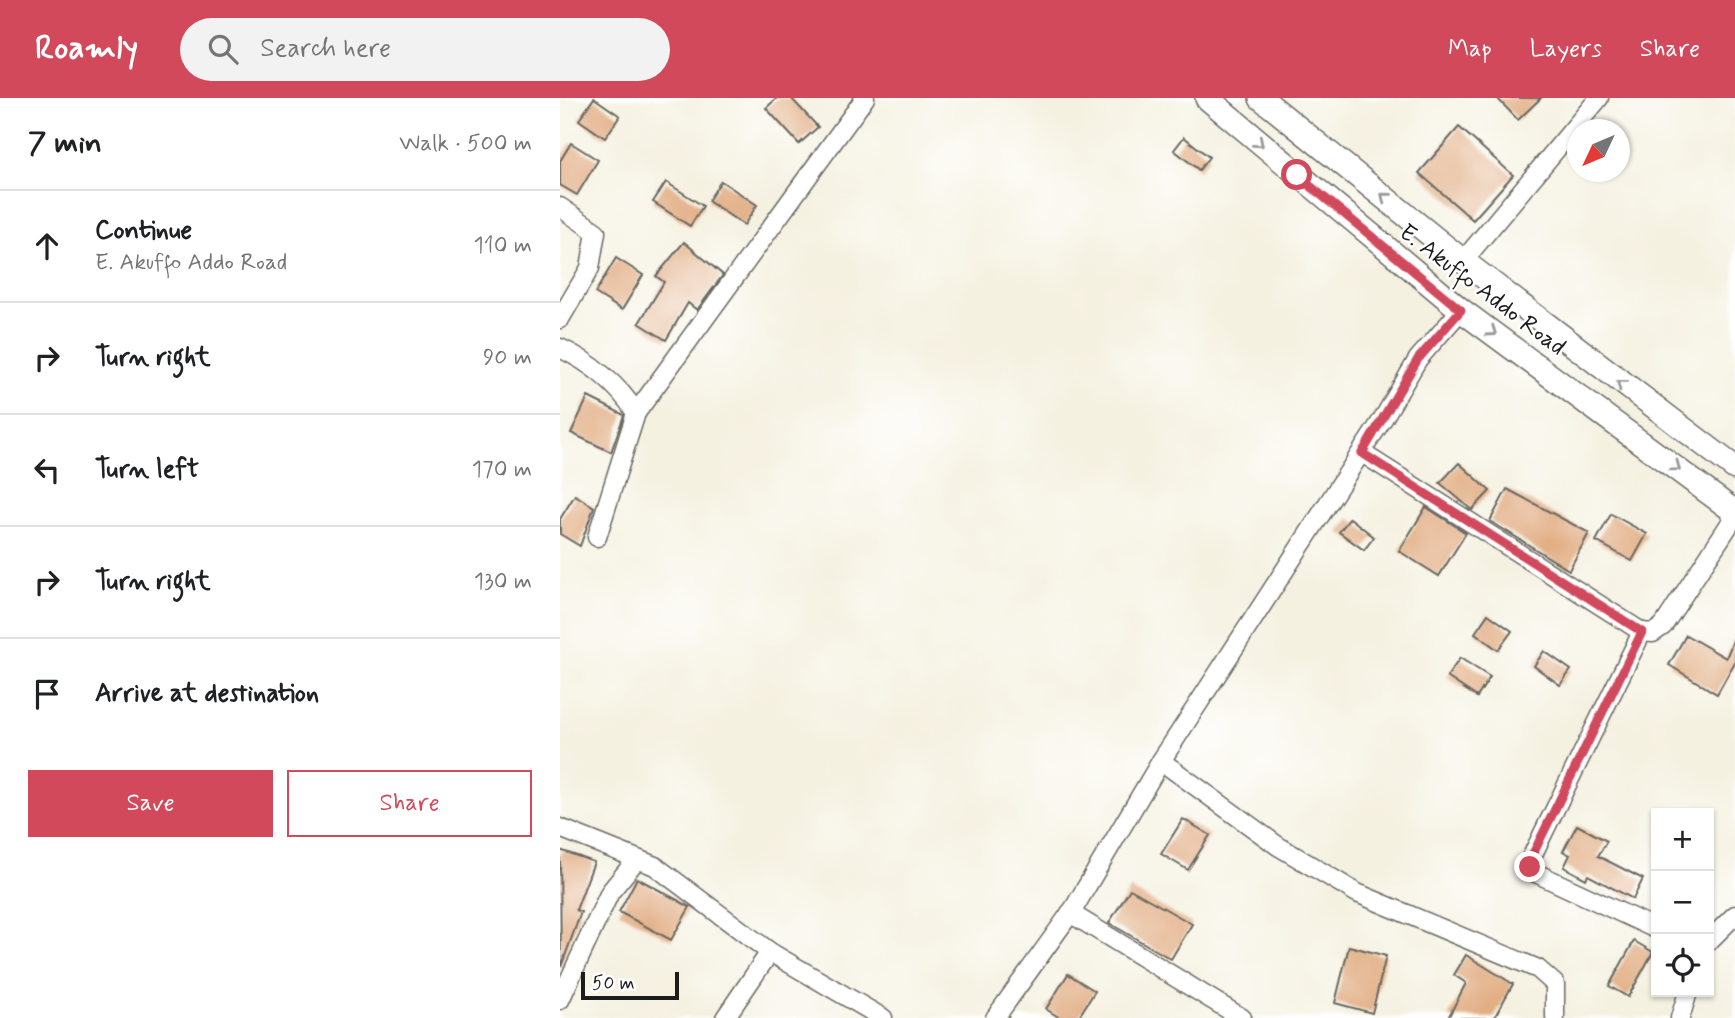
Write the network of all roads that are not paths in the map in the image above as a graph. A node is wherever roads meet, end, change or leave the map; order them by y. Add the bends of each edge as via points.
1 (865, 98) edge
2 (1207, 98) edge
3 (1261, 98) edge
4 (1598, 98) edge
5 (560, 207) edge
6 (1463, 261) junction
7 (1461, 310) junction
8 (560, 319) edge
9 (560, 348) edge
10 (636, 413) junction
11 (1362, 453) junction
12 (1735, 468) edge
13 (1735, 514) edge
14 (597, 537) dead end
15 (1642, 632) junction
16 (1161, 761) junction
17 (560, 828) edge
18 (637, 859) junction
19 (1070, 913) junction
20 (1735, 915) edge
21 (1651, 927) edge
22 (1714, 936) edge
23 (770, 952) junction
24 (1686, 997) edge
25 (560, 1000) edge
26 (725, 1018) edge
27 (883, 1018) edge
28 (995, 1018) edge
29 (1242, 1018) edge
30 (1555, 1018) edge
31 (1680, 1018) edge

1 - 10 street
2 -> 7 main road, E. Akuffo Addo Road
6 -> 3 main road, E. Akuffo Addo Road
4 - 6 street
5 - 8 street via 596,232 590,268
12 -> 6 main road, E. Akuffo Addo Road
7 - 11 street via 1418,359
7 -> 13 main road, E. Akuffo Addo Road
9 - 10 street via 594,368
10 - 14 street
11 - 15 street
11 - 16 street
13 - 15 street via 1664,626 1653,633
15 - 21 street via 1530,867
16 - 19 street
16 - 30 street via 1278,846 1357,894 1538,969 1555,984
17 - 18 street
18 - 23 street via 688,888
18 - 25 street via 610,892
19 - 28 street
19 - 29 street
20 - 22 street
23 - 26 street
23 - 27 street
24 - 31 street

